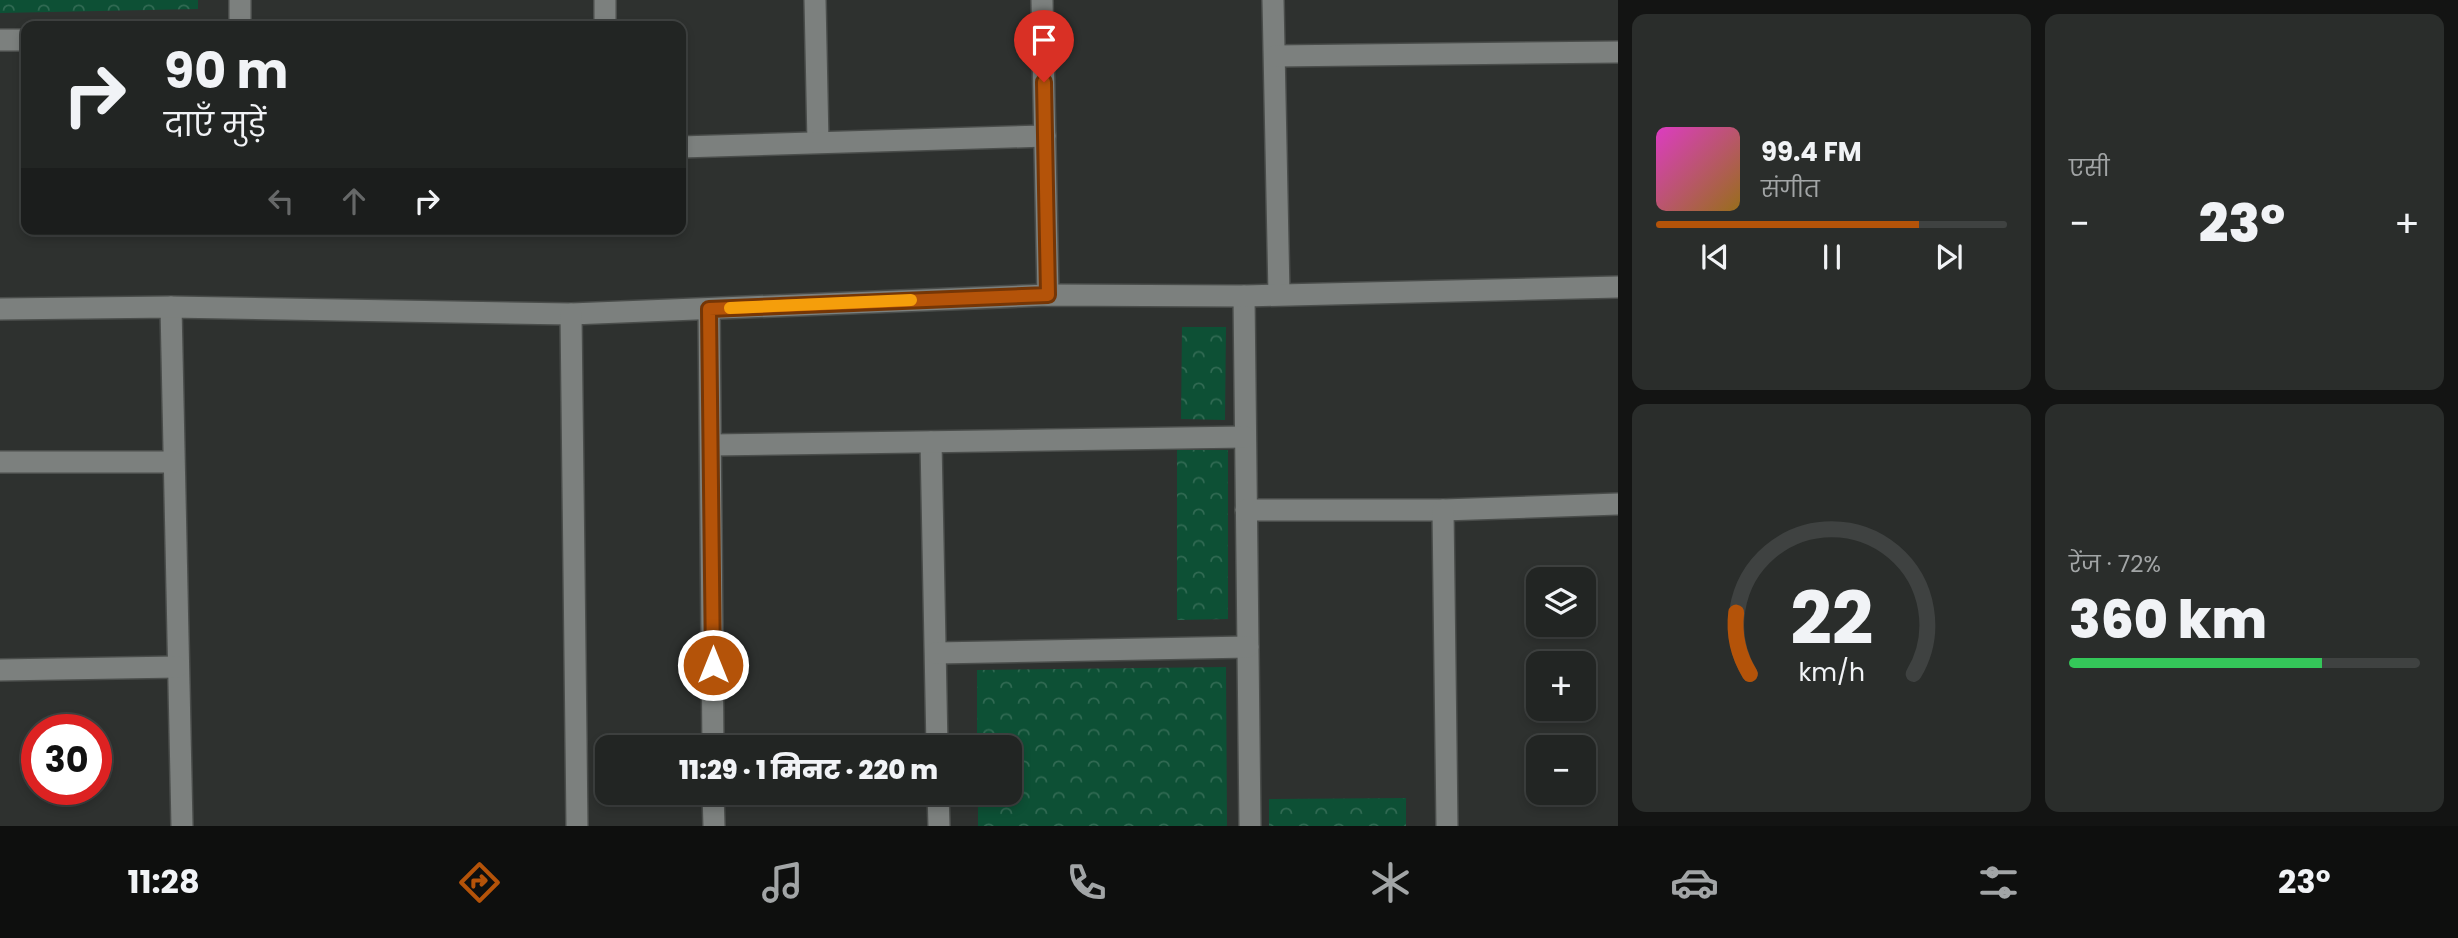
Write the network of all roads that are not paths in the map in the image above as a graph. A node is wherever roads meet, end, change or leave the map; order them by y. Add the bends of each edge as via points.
1 (240, 0) edge
2 (605, 0) edge
3 (815, 0) edge
4 (1042, 0) edge
5 (1273, 0) edge
6 (240, 21) edge
7 (606, 21) edge
8 (0, 40) edge
9 (21, 40) edge
10 (1618, 52) edge
11 (1275, 56) junction
12 (1045, 136) junction
13 (818, 142) junction
14 (686, 148) edge
15 (1618, 287) edge
16 (1279, 294) junction
17 (1048, 295) junction
18 (1244, 296) junction
19 (171, 307) junction
20 (0, 309) edge
21 (709, 309) junction
22 (570, 314) junction
23 (1245, 437) junction
24 (931, 442) junction
25 (712, 445) junction
26 (0, 462) edge
27 (173, 462) junction
28 (1618, 504) edge
29 (1246, 510) junction
30 (1443, 510) junction
31 (1248, 647) junction
32 (936, 653) junction
33 (177, 667) junction
34 (0, 670) edge
35 (713, 735) edge
36 (937, 735) edge
37 (713, 805) edge
38 (938, 805) edge
39 (182, 826) edge
40 (577, 826) edge
41 (714, 826) edge
42 (939, 826) edge
43 (1250, 826) edge
44 (1447, 826) edge

1 - 6 street
2 - 7 street
3 - 13 street
4 - 12 street
5 - 11 street
8 - 9 street
10 - 11 street
11 - 16 street
12 - 13 street
12 - 17 street
13 - 14 street
15 - 16 street
16 - 18 street
17 - 18 street
17 - 21 street
18 - 23 street
19 - 20 street
19 - 22 street
19 - 27 street
21 - 22 street
21 - 25 street
22 - 40 street
23 - 24 street
23 - 29 street
24 - 25 street
24 - 32 street
25 - 35 street
26 - 27 street
27 - 33 street
28 - 30 street
29 - 30 street
29 - 31 street
30 - 44 street
31 - 32 street
31 - 43 street
32 - 36 street
33 - 34 street
33 - 39 street
37 - 41 street
38 - 42 street

